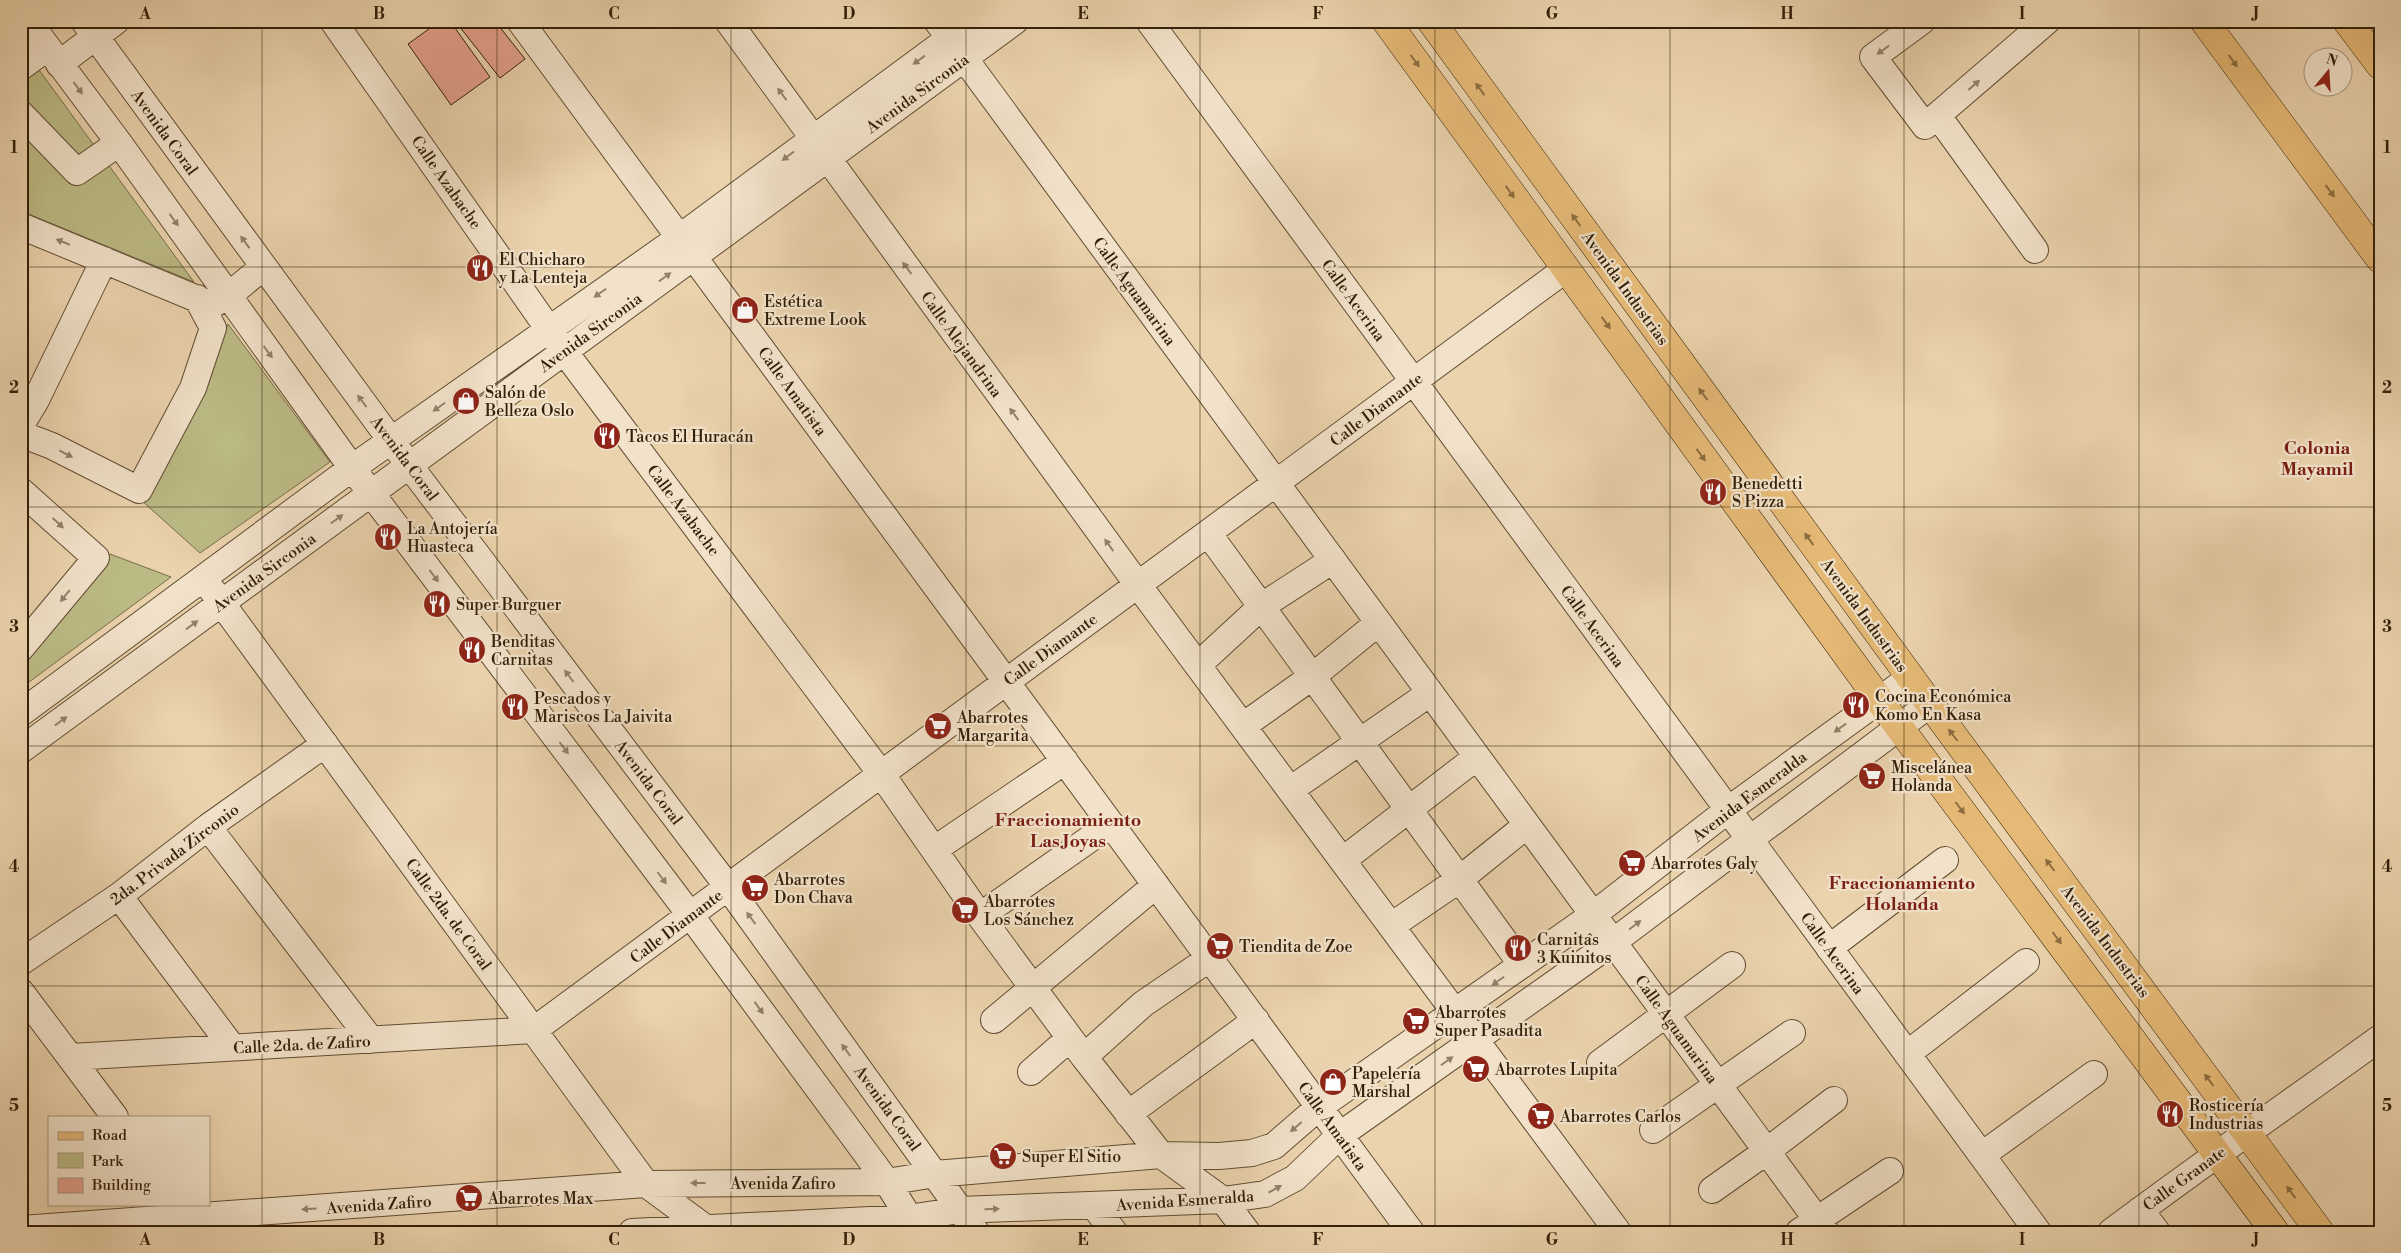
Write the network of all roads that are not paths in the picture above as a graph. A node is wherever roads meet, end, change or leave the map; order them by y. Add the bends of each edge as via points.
1 (28, 21) edge
2 (116, 21) edge
3 (333, 21) edge
4 (520, 21) edge
5 (728, 21) edge
6 (973, 21) edge
7 (1015, 21) edge
8 (1149, 21) edge
9 (1386, 21) edge
10 (1431, 21) edge
11 (1922, 21) edge
12 (2047, 21) edge
13 (2204, 21) edge
14 (2347, 21) edge
15 (90, 29) edge
16 (950, 39) edge
17 (53, 56) junction
18 (2380, 65) edge
19 (21, 67) edge
20 (21, 114) edge
21 (1938, 116) junction
22 (119, 143) junction
23 (821, 148) junction
24 (21, 226) edge
25 (686, 247) junction
26 (2035, 250) dead end
27 (2380, 259) edge
28 (104, 260) junction
29 (263, 268) junction
30 (1566, 269) junction
31 (228, 296) junction
32 (197, 298) junction
33 (550, 328) junction
34 (564, 351) junction
35 (1413, 381) junction
36 (21, 425) edge
37 (21, 434) edge
38 (391, 440) junction
39 (409, 465) junction
40 (352, 468) junction
41 (1276, 483) junction
42 (21, 491) edge
43 (372, 494) junction
44 (1208, 532) junction
45 (1332, 560) junction
46 (204, 579) junction
47 (1138, 584) junction
48 (222, 603) junction
49 (1262, 606) junction
50 (1378, 622) junction
51 (21, 648) edge
52 (1198, 665) junction
53 (1313, 676) junction
54 (1910, 677) junction
55 (1006, 681) junction
56 (1430, 692) junction
57 (1879, 699) junction
58 (1930, 704) junction
59 (21, 713) edge
60 (1243, 726) junction
61 (1899, 727) junction
62 (1361, 743) junction
63 (325, 744) junction
64 (21, 750) edge
65 (1477, 757) junction
66 (1065, 761) junction
67 (882, 775) junction
68 (1290, 790) junction
69 (1409, 809) junction
70 (1728, 810) junction
71 (1111, 824) junction
72 (1527, 825) junction
73 (208, 827) junction
74 (1749, 839) junction
75 (935, 849) junction
76 (1342, 860) junction
77 (1945, 860) dead end
78 (1460, 879) junction
79 (1156, 885) junction
80 (728, 887) junction
81 (118, 896) junction
82 (1593, 915) junction
83 (691, 916) junction
84 (980, 916) junction
85 (1391, 926) junction
86 (1613, 942) junction
87 (1830, 948) junction
88 (1210, 958) junction
89 (21, 962) edge
90 (2026, 962) dead end
91 (1522, 965) junction
92 (1732, 965) dead end
93 (1033, 986) junction
94 (21, 992) edge
95 (1455, 1012) junction
96 (1666, 1014) junction
97 (994, 1020) dead end
98 (1256, 1020) junction
99 (534, 1030) junction
100 (1792, 1033) dead end
101 (2380, 1038) edge
102 (371, 1040) junction
103 (1476, 1040) junction
104 (232, 1047) junction
105 (1077, 1048) junction
106 (1907, 1054) junction
107 (71, 1057) junction
108 (1600, 1063) dead end
109 (1032, 1072) dead end
110 (2094, 1074) dead end
111 (1718, 1085) junction
112 (1834, 1100) dead end
113 (1319, 1106) junction
114 (1128, 1114) junction
115 (114, 1116) edge
116 (1653, 1130) dead end
117 (2249, 1133) junction
118 (1340, 1136) junction
119 (1767, 1151) junction
120 (2217, 1153) junction
121 (1161, 1155) junction
122 (1982, 1155) junction
123 (1890, 1171) dead end
124 (935, 1174) junction
125 (887, 1182) junction
126 (646, 1184) junction
127 (1712, 1190) dead end
128 (1223, 1200) junction
129 (1094, 1206) junction
130 (960, 1210) junction
131 (2140, 1210) junction
132 (190, 1218) edge
133 (913, 1225) edge
134 (1814, 1228) edge
135 (22, 1230) edge
136 (710, 1230) edge
137 (632, 1232) edge
138 (976, 1232) edge
139 (1114, 1232) edge
140 (1247, 1232) edge
141 (1411, 1232) edge
142 (1618, 1232) edge
143 (2038, 1232) edge
144 (2111, 1232) edge
145 (2157, 1232) edge
146 (2275, 1232) edge
147 (2320, 1232) edge

1 - 17 street
2 - 15 street
3 - 33 street, Calle Azabache
4 - 25 street, Calle Amatista
23 -> 5 street, Calle Alejandrina
6 - 16 street, Avenida Sirconia
7 - 16 street, Avenida Sirconia
8 - 35 street, Calle Acerina
9 -> 30 main road
54 -> 10 main road, Avenida Industrias
11 -> 21 street via 1873,57 1926,126
21 -> 12 street
13 -> 27 main road
14 - 18 main road
15 - 17 street
29 -> 15 street, Avenida Coral
16 - 23 street, Avenida Sirconia
16 - 41 street, Calle Aguamarina
17 - 19 street
17 -> 22 street
20 - 22 street via 77,172
21 - 26 street
22 -> 31 street
23 - 25 street, Avenida Sirconia
47 -> 23 street, Calle Alejandrina
28 -> 24 street
25 -> 33 street, Avenida Sirconia
34 -> 25 street, Avenida Sirconia
25 - 55 street, Calle Amatista
28 - 32 street
28 - 36 street
29 - 31 street
38 -> 29 street, Avenida Coral
30 - 35 street, Calle Diamante
30 -> 57 main road
31 - 32 street via 212,305
31 -> 40 street
37 -> 32 street via 139,490 193,388 207,348 213,328
33 - 34 street, Calle Azabache
33 -> 38 street, Avenida Sirconia
34 - 39 street, Avenida Sirconia
34 - 67 street, Calle Azabache
35 - 41 street, Calle Diamante
35 - 70 street, Calle Acerina
38 - 39 street, Avenida Coral
38 - 40 street, Avenida Sirconia
39 - 43 street, Avenida Sirconia
80 -> 39 street, Avenida Coral
40 - 43 street
40 - 46 street, Avenida Sirconia
41 - 44 street, Calle Diamante
41 - 45 street, Calle Aguamarina
42 -> 51 street via 96,558
48 -> 43 street, Avenida Sirconia
43 -> 83 street
44 - 47 street, Calle Diamante
44 - 49 street
45 - 49 street
45 - 50 street, Calle Aguamarina
46 - 48 street, Calle 2da. de Coral
46 - 59 street, Avenida Sirconia
47 - 52 street, Calle Alejandrina
47 - 55 street, Calle Diamante
48 - 63 street, Calle 2da. de Coral
64 -> 48 street, Avenida Sirconia
49 - 52 street
49 - 53 street
50 - 53 street
50 - 56 street, Calle Aguamarina
52 - 60 street, Calle Alejandrina
53 - 60 street
53 - 62 street
54 - 57 street, Avenida Esmeralda
54 - 58 main road, Avenida Industrias
55 - 66 street, Calle Amatista
55 - 67 street, Calle Diamante
56 - 62 street
56 - 65 street, Calle Aguamarina
57 - 61 main road
57 -> 70 street, Avenida Esmeralda
58 - 61 street, Avenida Esmeralda
117 -> 58 main road, Avenida Industrias
60 - 68 street, Calle Alejandrina
61 - 74 street, Avenida Esmeralda
61 -> 120 main road
62 - 68 street
62 - 69 street
63 - 73 street, 2da. Privada Zirconio
63 - 99 street, Calle 2da. de Coral
65 - 69 street
65 - 72 street, Calle Aguamarina
66 - 71 street, Calle Amatista
66 - 75 street
67 - 75 street, Calle Azabache
67 - 80 street, Calle Diamante
68 - 76 street, Calle Alejandrina
69 - 76 street
69 - 78 street
70 - 74 street, Calle Acerina
70 - 82 street, Avenida Esmeralda
71 - 79 street, Calle Amatista
71 - 84 street
72 - 78 street
72 - 82 street, Calle Aguamarina
73 - 81 street, 2da. Privada Zirconio
73 - 102 street
86 -> 74 street, Avenida Esmeralda
74 - 87 street, Calle Acerina
75 - 84 street, Calle Azabache
76 - 85 street, Calle Alejandrina
77 - 87 street
78 - 85 street
78 - 91 street
79 - 88 street, Calle Amatista
79 - 93 street
80 - 83 street, Calle Diamante
124 -> 80 street, Avenida Coral
81 - 89 street, 2da. Privada Zirconio
81 - 104 street
82 - 86 street, Calle Aguamarina
82 - 91 street, Avenida Esmeralda
83 - 99 street, Calle Diamante
83 -> 125 street
84 - 93 street, Calle Azabache
85 - 95 street, Calle Alejandrina
86 - 96 street, Calle Aguamarina
86 - 103 street, Avenida Esmeralda
87 - 106 street, Calle Acerina
88 - 98 street, Calle Amatista
88 - 105 street
90 - 106 street
91 -> 95 street, Avenida Esmeralda
92 - 96 street
93 - 97 street
93 - 105 street, Calle Azabache
94 - 107 street
95 - 103 street, Calle Alejandrina
95 - 113 street, Avenida Esmeralda
96 - 108 street
96 - 111 street, Calle Aguamarina
98 - 113 street, Calle Amatista
98 - 114 street
99 - 102 street, Calle 2da. de Zafiro
99 - 126 street, Calle 2da. de Coral
100 - 111 street
101 - 117 street, Calle Granate
102 - 104 street, Calle 2da. de Zafiro
118 -> 103 street, Avenida Esmeralda
103 - 142 street, Calle Alejandrina
104 - 107 street, Calle 2da. de Zafiro
105 - 109 street
105 - 114 street, Calle Azabache
106 - 122 street, Calle Acerina
107 - 115 street
110 - 122 street
111 - 116 street
111 - 119 street, Calle Aguamarina
112 - 119 street
113 - 118 street, Calle Amatista
113 -> 121 street, Avenida Esmeralda via 1274,1146 1252,1153
114 - 121 street, Calle Azabache
117 - 120 street, Calle Granate
147 -> 117 main road, Avenida Industrias
128 -> 118 street, Avenida Esmeralda via 1265,1194 1295,1178
118 - 141 street, Calle Amatista
119 - 127 street
119 - 134 street, Calle Aguamarina
120 - 131 street, Calle Granate
120 - 146 main road
121 - 124 street, Avenida Esmeralda
121 - 128 street, Calle Azabache
122 - 143 street, Calle Acerina
123 - 134 street
124 - 125 street, Avenida Esmeralda
124 - 130 street, Avenida Coral
125 -> 126 street, Avenida Zafiro
125 - 133 street
126 -> 132 street, Avenida Zafiro
126 - 136 street, Calle 2da. de Coral
128 - 129 street, Avenida Esmeralda
128 - 140 street, Calle Azabache
130 -> 129 street, Avenida Esmeralda
129 - 139 street
130 - 133 street, Avenida Esmeralda
130 - 138 street, Avenida Coral
131 - 144 street, Calle Granate
131 - 145 street
132 - 135 street, Avenida Zafiro
133 - 136 street
136 - 137 street

